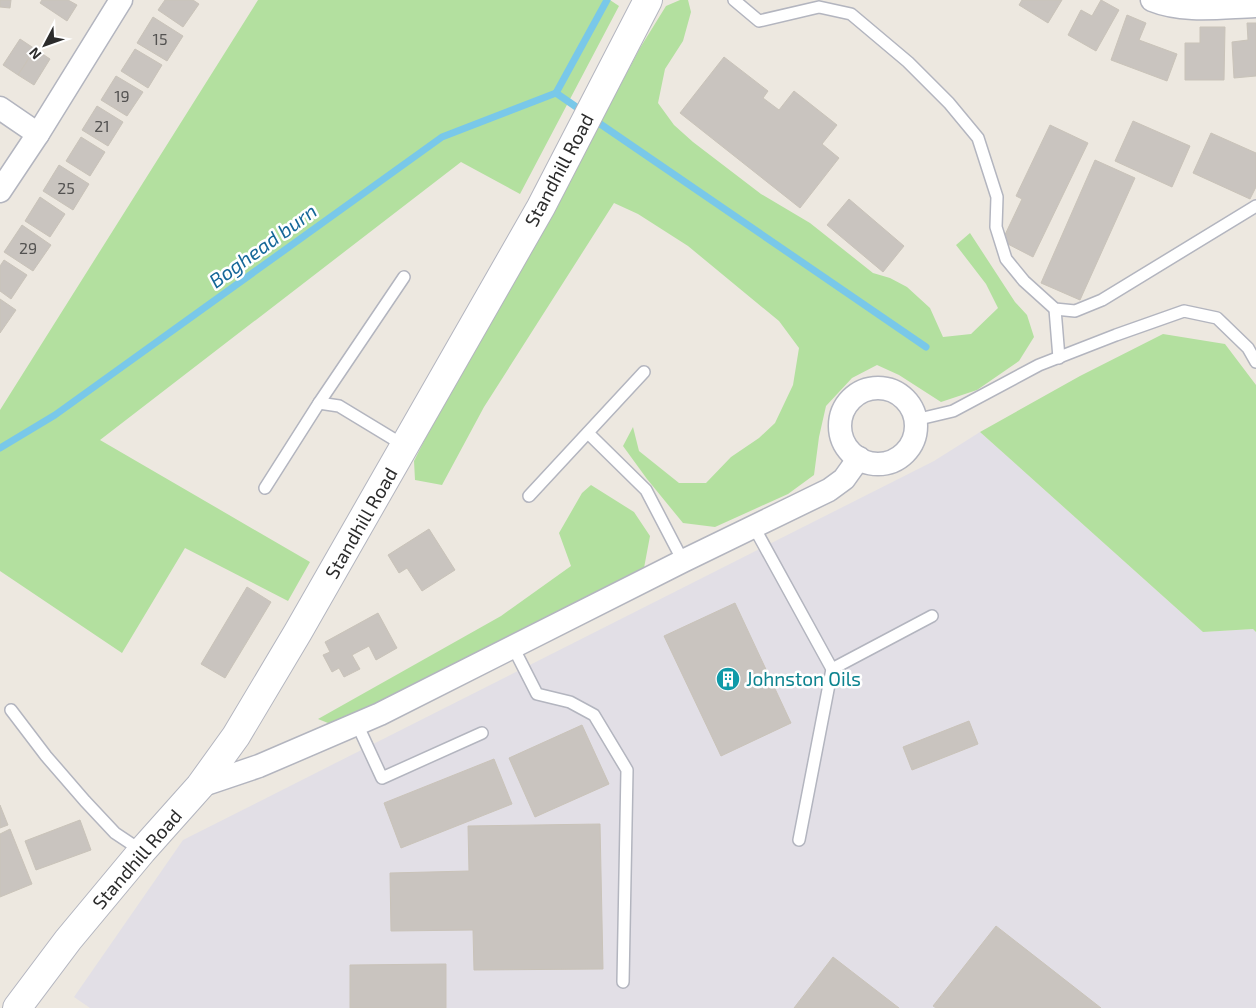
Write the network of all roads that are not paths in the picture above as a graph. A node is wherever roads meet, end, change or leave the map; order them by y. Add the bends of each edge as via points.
1 (121, 0) edge
2 (648, 0) edge
3 (734, 0) edge
4 (1152, 0) edge
5 (1256, 6) edge
6 (0, 108) edge
7 (38, 134) junction
8 (0, 191) edge
9 (1256, 206) edge
10 (404, 277) dead end
11 (1055, 309) junction
12 (1059, 358) junction
13 (1256, 362) edge
14 (644, 372) dead end
15 (319, 402) junction
16 (915, 420) junction
17 (588, 433) junction
18 (405, 446) junction
19 (859, 458) junction
20 (265, 488) dead end
21 (529, 496) dead end
22 (754, 527) junction
23 (683, 561) junction
24 (932, 616) dead end
25 (513, 647) junction
26 (832, 670) junction
27 (11, 710) dead end
28 (357, 724) junction
29 (482, 733) dead end
30 (200, 786) junction
31 (799, 840) dead end
32 (142, 851) junction
33 (623, 982) dead end
34 (17, 1008) edge

1 - 7 street
2 - 18 street, Standhill Road via 541,207
3 - 11 lane via 759,21 819,7 851,14 908,62 949,102 978,138 998,197 996,227 1006,259 1024,281
4 - 5 street via 1193,8
6 - 7 street
7 - 8 street
9 - 11 lane via 1102,300 1075,311
10 - 15 lane
11 - 12 lane
12 - 13 lane via 1184,311 1217,318 1248,348
12 - 16 lane via 1039,365 953,411
14 - 17 lane
15 - 18 lane via 338,406
15 - 20 lane
16 - 19 street via 915,437 900,457 877,464
16 - 19 street via 907,401 897,394 873,388 861,392 844,409 840,422 845,444
17 - 21 lane
17 - 23 lane via 646,490
18 - 30 street, Standhill Road via 236,736
19 - 22 street via 844,479 829,490
22 - 23 street
22 - 26 lane
23 - 25 street
24 - 26 lane
25 - 28 street
25 - 33 lane via 538,694 570,702 594,715 627,770
26 - 31 lane
27 - 32 lane via 85,801 115,832
28 - 29 lane via 382,778
28 - 30 street via 258,766
30 - 32 street, Standhill Road
32 - 34 street, Standhill Road

